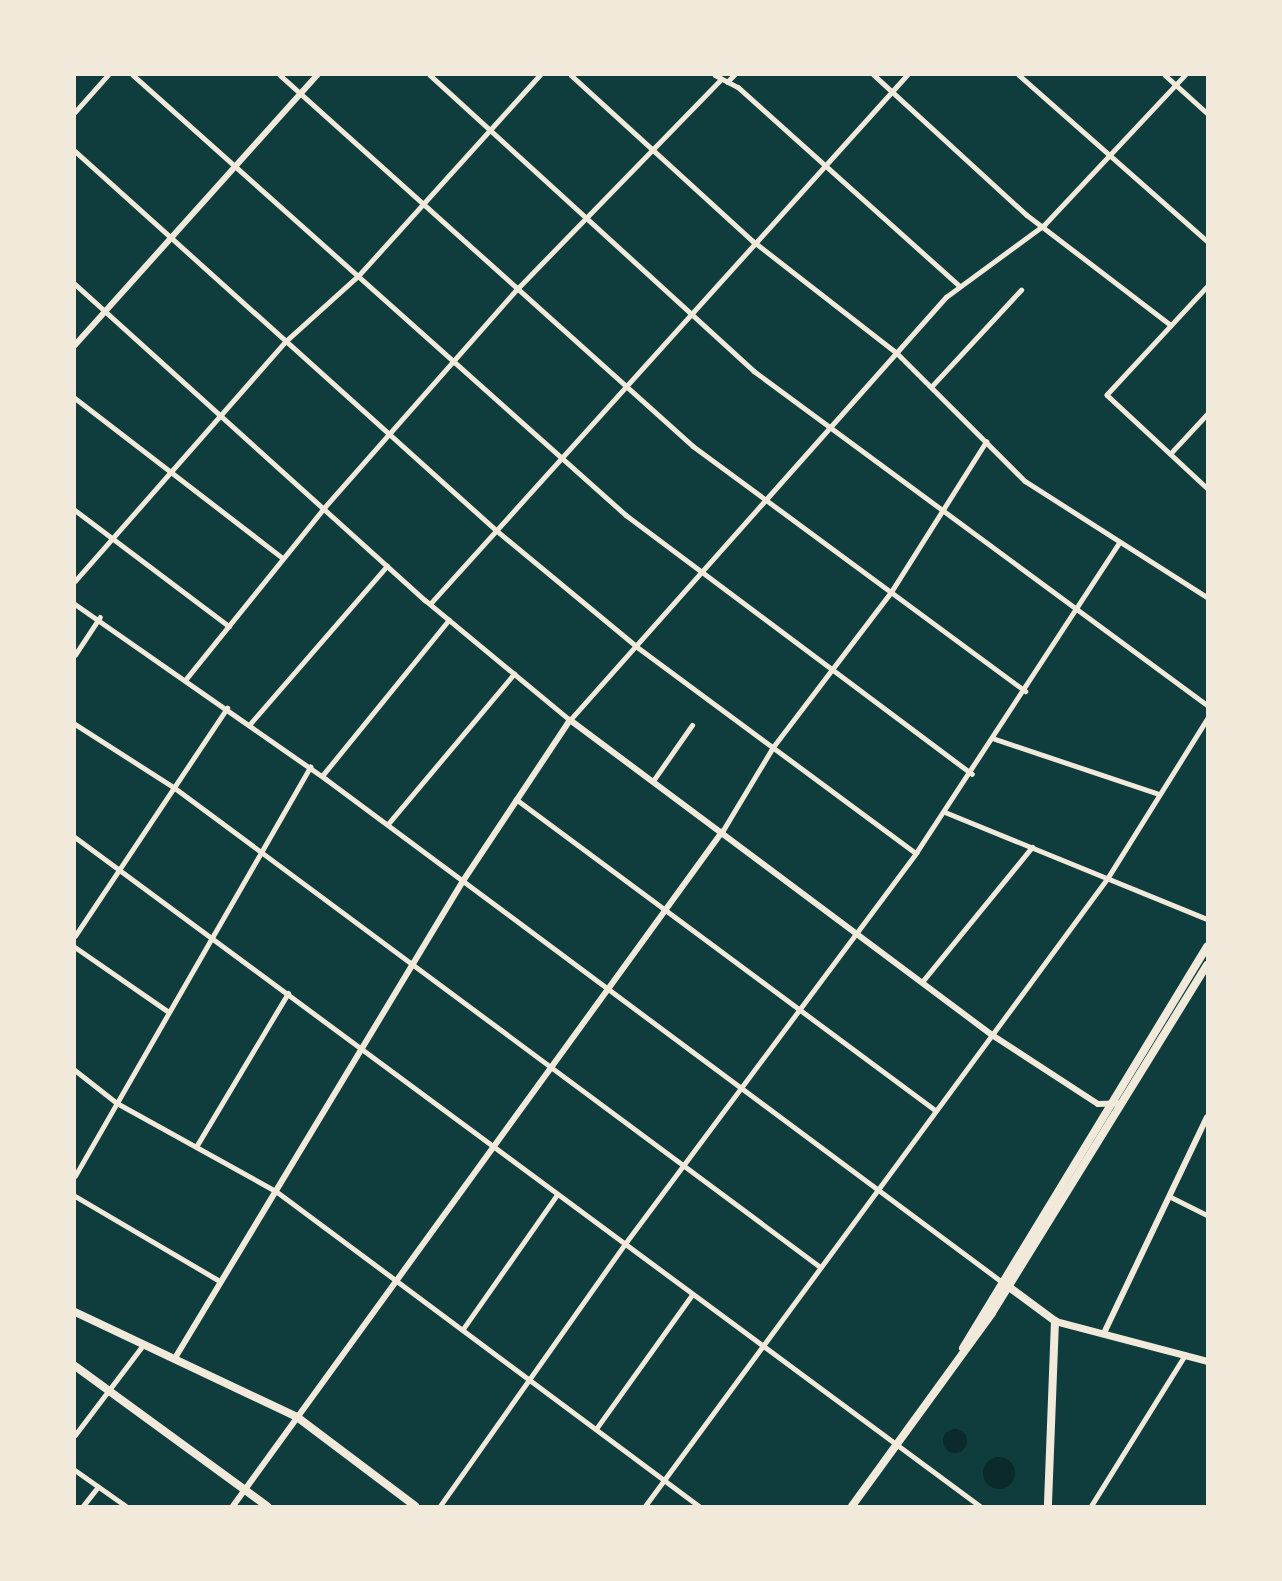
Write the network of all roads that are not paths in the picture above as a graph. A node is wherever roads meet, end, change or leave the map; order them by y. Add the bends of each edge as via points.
1 (108, 75) edge
2 (133, 75) edge
3 (280, 75) edge
4 (317, 75) edge
5 (430, 75) edge
6 (540, 75) edge
7 (571, 75) edge
8 (715, 75) edge
9 (734, 75) edge
10 (874, 75) edge
11 (907, 75) edge
12 (1019, 75) edge
13 (1165, 75) edge
14 (1185, 75) edge
15 (720, 80) junction
16 (728, 82) junction
17 (1176, 85) junction
18 (892, 92) junction
19 (300, 93) junction
20 (75, 112) edge
21 (1207, 113) edge
22 (490, 130) junction
23 (75, 151) edge
24 (654, 151) junction
25 (1108, 158) junction
26 (825, 163) junction
27 (237, 165) junction
28 (424, 204) junction
29 (586, 220) junction
30 (1044, 225) junction
31 (171, 236) junction
32 (753, 241) junction
33 (1207, 241) edge
34 (360, 275) junction
35 (75, 284) edge
36 (959, 285) junction
37 (1207, 287) edge
38 (518, 288) junction
39 (1021, 290) dead end
40 (104, 313) junction
41 (690, 313) junction
42 (1171, 325) junction
43 (286, 341) junction
44 (75, 345) edge
45 (897, 353) junction
46 (454, 364) junction
47 (624, 383) junction
48 (932, 386) junction
49 (75, 399) edge
50 (1207, 414) edge
51 (219, 417) junction
52 (831, 428) junction
53 (390, 436) junction
54 (986, 442) junction
55 (1170, 454) junction
56 (561, 458) junction
57 (171, 472) junction
58 (1207, 488) edge
59 (767, 500) junction
60 (323, 509) junction
61 (75, 510) edge
62 (941, 510) junction
63 (496, 530) junction
64 (112, 538) junction
65 (1119, 543) junction
66 (283, 558) junction
67 (387, 566) junction
68 (702, 573) junction
69 (75, 581) edge
70 (891, 592) junction
71 (1207, 597) edge
72 (75, 603) edge
73 (430, 604) junction
74 (1076, 610) junction
75 (100, 617) junction
76 (449, 620) junction
77 (229, 626) junction
78 (636, 646) junction
79 (75, 656) edge
80 (831, 670) junction
81 (514, 674) junction
82 (186, 679) junction
83 (1025, 691) junction
84 (1207, 705) edge
85 (227, 708) junction
86 (1207, 719) edge
87 (570, 720) junction
88 (75, 724) edge
89 (250, 724) junction
90 (692, 725) dead end
91 (995, 739) junction
92 (773, 747) junction
93 (310, 768) junction
94 (972, 774) junction
95 (324, 777) junction
96 (653, 781) junction
97 (176, 788) junction
98 (1159, 794) junction
99 (516, 799) junction
100 (945, 812) junction
101 (388, 824) junction
102 (722, 832) junction
103 (75, 837) edge
104 (1032, 847) junction
105 (261, 852) junction
106 (916, 853) junction
107 (123, 868) junction
108 (1107, 879) junction
109 (463, 881) junction
110 (664, 908) junction
111 (1207, 919) edge
112 (856, 933) junction
113 (75, 936) edge
114 (213, 936) junction
115 (1207, 946) edge
116 (75, 947) edge
117 (1207, 965) edge
118 (413, 966) junction
119 (922, 982) junction
120 (605, 986) junction
121 (288, 993) junction
122 (800, 1008) junction
123 (169, 1012) junction
124 (992, 1035) junction
125 (363, 1048) junction
126 (550, 1068) junction
127 (75, 1070) edge
128 (742, 1088) junction
129 (117, 1103) junction
130 (1122, 1103) junction
131 (1110, 1105) junction
132 (935, 1110) junction
133 (1207, 1117) edge
134 (492, 1146) junction
135 (196, 1148) junction
136 (683, 1167) junction
137 (75, 1176) edge
138 (877, 1188) junction
139 (276, 1191) junction
140 (557, 1195) junction
141 (75, 1196) edge
142 (1170, 1196) junction
143 (1207, 1215) edge
144 (624, 1245) junction
145 (819, 1266) junction
146 (396, 1278) junction
147 (220, 1281) junction
148 (1001, 1281) junction
149 (1009, 1287) junction
150 (692, 1295) junction
151 (75, 1312) edge
152 (1055, 1321) junction
153 (463, 1329) junction
154 (1104, 1333) junction
155 (143, 1345) junction
156 (759, 1345) junction
157 (962, 1350) junction
158 (1185, 1355) junction
159 (175, 1358) junction
160 (1207, 1361) edge
161 (75, 1365) edge
162 (529, 1379) junction
163 (110, 1391) junction
164 (297, 1417) junction
165 (596, 1429) junction
166 (75, 1435) edge
167 (895, 1446) junction
168 (75, 1470) edge
169 (664, 1480) junction
170 (98, 1487) junction
171 (244, 1490) junction
172 (83, 1506) edge
173 (126, 1506) edge
174 (233, 1506) edge
175 (267, 1506) edge
176 (415, 1506) edge
177 (440, 1506) edge
178 (645, 1506) edge
179 (699, 1506) edge
180 (852, 1506) edge
181 (980, 1506) edge
182 (1048, 1506) edge
183 (1090, 1506) edge

1 - 20 street
2 - 27 street
3 - 19 street
4 - 19 street
5 - 22 street
6 - 22 street
7 - 24 street
8 - 15 street
9 - 16 street
10 - 18 street
11 - 18 street
12 - 25 street
13 - 17 street
14 - 17 street
15 - 16 street
15 - 24 street
16 - 26 street
17 - 21 street
17 - 25 street
18 - 26 street
18 - 30 street
19 - 27 street
19 - 28 street
22 - 28 street
22 - 29 street
23 - 31 street
24 - 29 street
24 - 32 street
25 - 30 street
25 - 33 street
26 - 32 street
26 - 36 street
27 - 31 street
27 - 34 street
28 - 34 street
28 - 38 street
29 - 38 street
29 - 41 street
30 - 36 street
30 - 42 street
31 - 40 street
31 - 43 street
32 - 41 street
32 - 45 street
34 - 43 street
34 - 46 street
35 - 40 street
36 - 45 street
37 - 42 street
38 - 46 street
38 - 47 street
39 - 48 street
40 - 44 street
40 - 51 street
41 - 47 street
41 - 52 street via 754,371
42 - 55 street via 1107,395
43 - 51 street
43 - 53 street
45 - 48 street
45 - 52 street
46 - 53 street
46 - 56 street
47 - 56 street
47 - 59 street via 693,446
48 - 54 street
49 - 57 street
50 - 55 street
51 - 57 street
51 - 60 street
52 - 59 street
52 - 62 street
53 - 60 street
53 - 63 street
54 - 62 street
54 - 65 street via 1025,481
55 - 58 street
56 - 63 street
56 - 68 street
57 - 64 street
57 - 66 street
59 - 68 street
59 - 70 street
60 - 66 street
60 - 67 street
61 - 64 street
62 - 70 street
62 - 74 street
63 - 73 street
63 - 78 street
64 - 69 street
64 - 77 street
65 - 71 street
65 - 74 street
66 - 77 street
67 - 73 street
67 - 89 street
68 - 78 street
68 - 80 street
70 - 80 street
70 - 83 street
72 - 75 street
73 - 76 street
74 - 83 street
74 - 84 street
75 - 79 street
75 - 82 street
76 - 81 street
76 - 95 street
77 - 82 street
78 - 87 street
78 - 92 street
80 - 92 street
80 - 94 street
81 - 87 street
81 - 101 street
82 - 85 street
83 - 91 street
85 - 89 street
85 - 97 street
86 - 98 street
87 - 96 street
87 - 99 street
88 - 97 street
89 - 93 street
90 - 96 street
91 - 94 street
91 - 98 street
92 - 102 street
92 - 106 street
93 - 95 street
93 - 105 street
94 - 100 street
95 - 101 street
96 - 102 street
97 - 105 street
97 - 107 street
98 - 108 street
99 - 109 street
99 - 110 street
100 - 104 street
100 - 106 street
101 - 109 street
102 - 110 street
102 - 112 street
103 - 107 street
104 - 108 street
104 - 119 street
105 - 114 street
105 - 118 street
106 - 112 street
107 - 113 street
107 - 114 street
108 - 111 street
108 - 124 street
109 - 118 street
109 - 120 street
110 - 120 street
110 - 122 street
112 - 119 street
112 - 122 street
114 - 121 street
114 - 123 street
115 - 131 main road
116 - 123 street
117 - 130 main road
118 - 125 street
118 - 126 street
119 - 124 street
120 - 126 street
120 - 128 street
121 - 125 street
121 - 135 street
122 - 128 street
122 - 132 street
123 - 129 street
124 - 131 street via 1098,1104
124 - 132 street
125 - 134 street
125 - 139 street
126 - 134 street
126 - 136 street
127 - 129 street
128 - 136 street
128 - 138 street
129 - 135 street
129 - 137 street
130 - 131 street
130 - 149 main road
131 - 148 main road
132 - 138 street
133 - 142 street
134 - 140 street
134 - 146 street
135 - 139 street
136 - 144 street
136 - 145 street
138 - 145 street
138 - 148 street
139 - 146 street
139 - 147 street
140 - 144 street
140 - 153 street
141 - 147 street
142 - 143 street
142 - 154 street
144 - 150 street
144 - 162 street
145 - 156 street
146 - 153 street
146 - 164 street
147 - 159 street
148 - 149 main road
148 - 157 main road
149 - 152 main road
149 - 157 main road
150 - 156 street
150 - 165 street
151 - 155 main road
152 - 154 main road
152 - 182 main road
153 - 162 street
154 - 158 main road
155 - 159 main road
155 - 163 street
156 - 167 street
156 - 169 street
157 - 167 main road
158 - 160 main road
158 - 183 street
159 - 164 main road
161 - 163 main road
162 - 165 street
162 - 177 street
163 - 166 street
163 - 171 main road
164 - 171 street
164 - 176 main road
165 - 169 street
167 - 180 main road
167 - 181 street
168 - 170 street
169 - 178 street
169 - 179 street
170 - 172 street
170 - 173 street
171 - 174 street
171 - 175 main road

